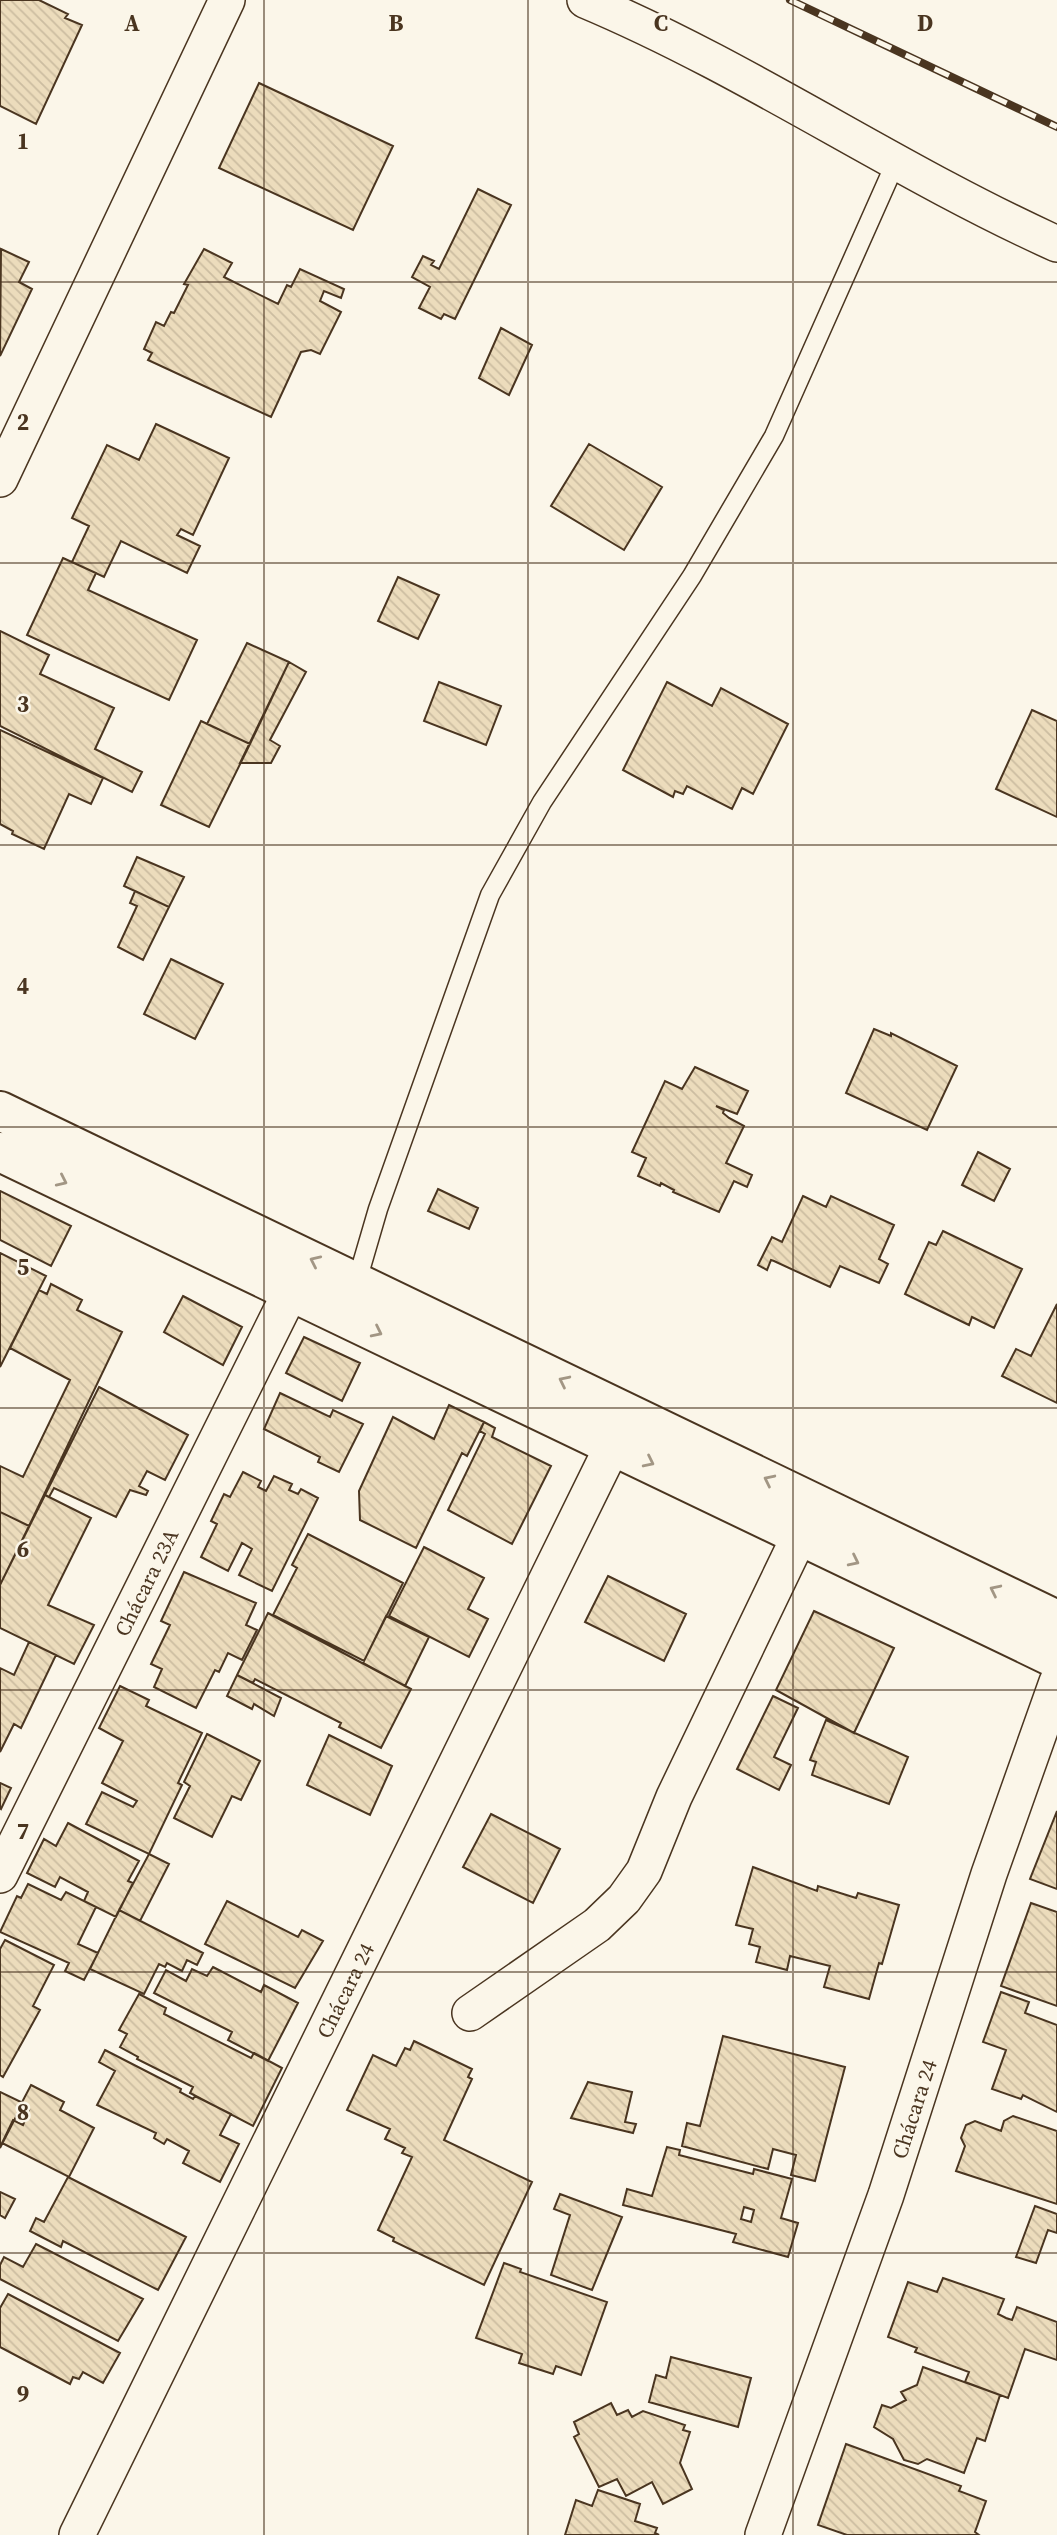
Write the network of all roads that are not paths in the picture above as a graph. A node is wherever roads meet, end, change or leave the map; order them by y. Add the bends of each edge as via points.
1 (227, 0) edge
2 (585, 0) edge
3 (895, 163) junction
4 (1057, 244) edge
5 (0, 478) edge
6 (0, 1111) edge
7 (0, 1152) edge
8 (357, 1281) junction
9 (291, 1291) junction
10 (613, 1445) junction
11 (808, 1519) junction
12 (1057, 1620) edge
13 (1057, 1659) edge
14 (1057, 1682) edge
15 (0, 1875) edge
16 (470, 2013) dead end
17 (77, 2535) edge
18 (763, 2535) edge

1 - 5 street
2 - 3 street via 704,54
3 - 4 street
3 - 8 lane via 774,436 692,576 542,802 490,895 391,1171
8 -> 6 street
7 -> 9 street
11 -> 8 street
9 -> 10 street
9 - 15 street, Chácara 23A
10 -> 11 street
10 - 17 street, Chácara 24
12 -> 11 street
11 -> 13 street
11 - 16 street via 674,1797 644,1871 597,1925
14 - 18 street, Chácara 24 via 989,1874 886,2195

